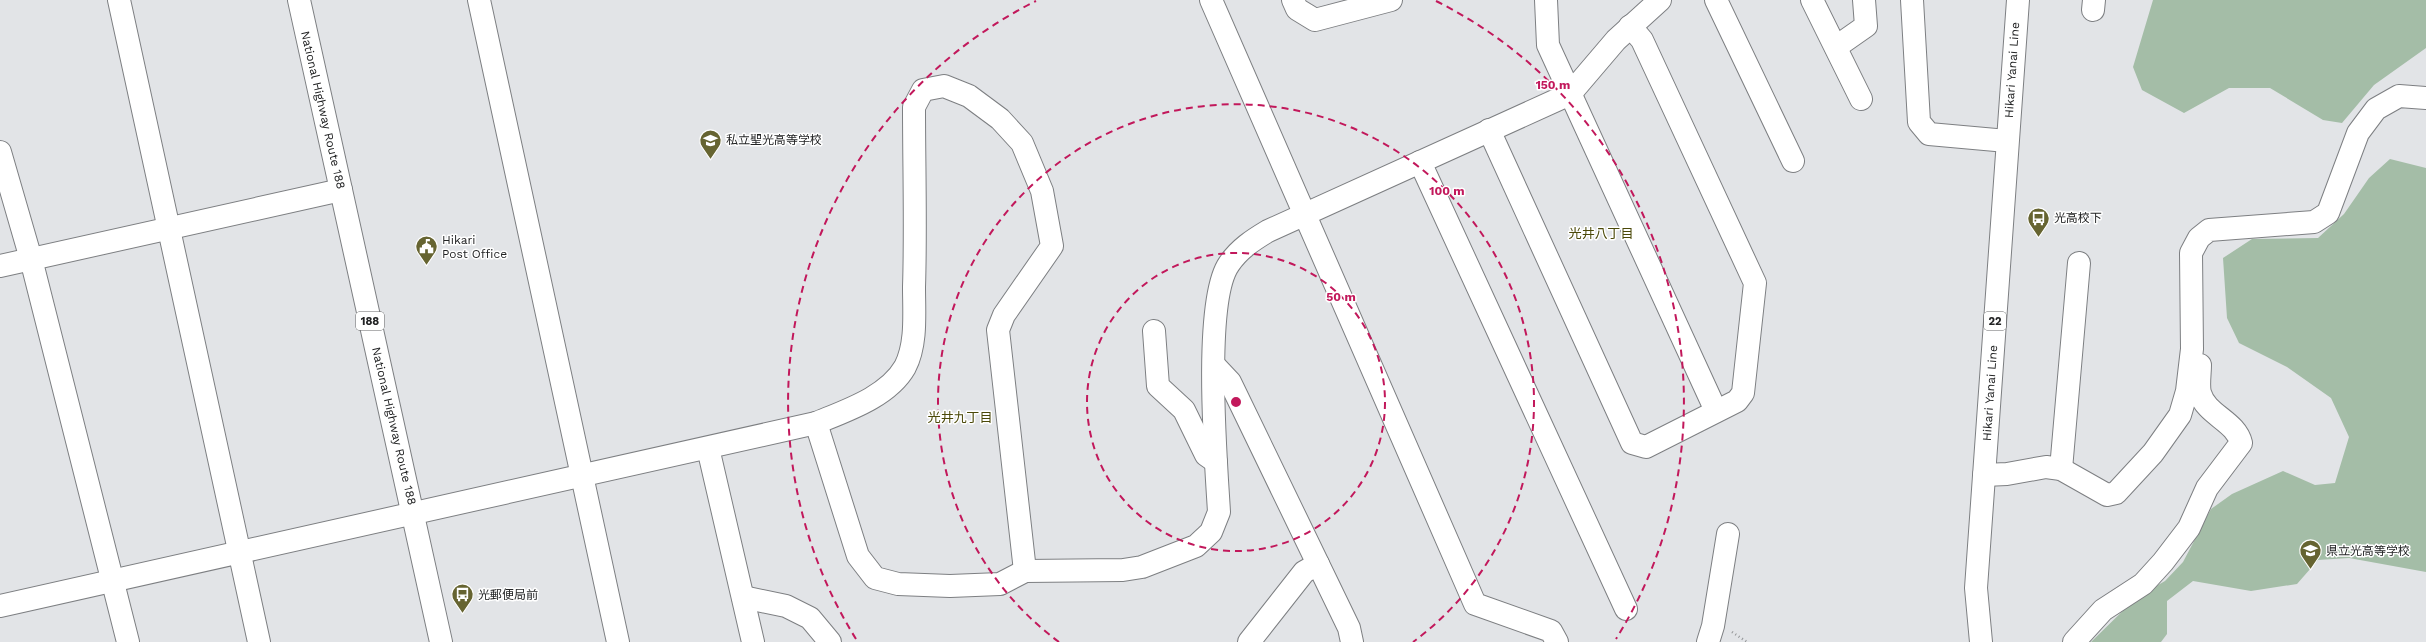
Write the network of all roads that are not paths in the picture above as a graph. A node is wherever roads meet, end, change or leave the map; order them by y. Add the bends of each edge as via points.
1 (119, 0) edge
2 (298, 0) edge
3 (479, 0) edge
4 (1211, 0) edge
5 (1294, 0) edge
6 (1391, 0) edge
7 (1546, 0) edge
8 (1660, 0) edge
9 (1716, 0) edge
10 (1812, 0) edge
11 (1864, 0) edge
12 (1912, 0) edge
13 (2018, 0) edge
14 (1630, 26) junction
15 (1836, 47) junction
16 (1570, 94) junction
17 (2426, 98) edge
18 (1860, 99) dead end
19 (1489, 130) junction
20 (2007, 141) junction
21 (0, 152) edge
22 (1792, 161) dead end
23 (1420, 162) junction
24 (341, 190) junction
25 (1304, 215) junction
26 (169, 228) junction
27 (31, 260) junction
28 (2079, 263) dead end
29 (0, 266) edge
30 (1154, 331) dead end
31 (2192, 349) junction
32 (1214, 365) junction
33 (1716, 411) junction
34 (816, 423) junction
35 (708, 448) junction
36 (1216, 462) junction
37 (2061, 469) junction
38 (582, 474) junction
39 (1984, 475) junction
40 (413, 513) junction
41 (1728, 534) dead end
42 (240, 552) junction
43 (1318, 564) junction
44 (1025, 571) junction
45 (111, 581) junction
46 (743, 597) junction
47 (0, 606) edge
48 (1626, 609) dead end
49 (128, 642) edge
50 (259, 642) edge
51 (441, 642) edge
52 (618, 642) edge
53 (753, 642) edge
54 (830, 642) edge
55 (1249, 642) edge
56 (1352, 642) edge
57 (1557, 642) edge
58 (1708, 642) edge
59 (1980, 642) edge
60 (2074, 642) edge

1 - 26 main road
2 - 24 main road, National Highway Route 188 / 188
3 - 38 main road
4 - 25 main road
5 - 6 main road via 1297,9 1315,20
7 - 16 main road via 1548,45
8 - 14 main road
9 - 22 main road
10 - 15 main road
11 - 15 main road via 1866,26
12 - 20 main road via 1919,122 1929,134
13 - 20 main road, Hikari Yanai Line / 22
14 - 16 main road
14 - 33 main road via 1642,40 1755,284 1743,393 1737,401
15 - 18 main road
16 - 19 main road
16 - 33 main road
17 - 31 main road via 2399,96 2376,109 2358,133 2328,213 2314,222 2209,230 2199,238 2191,253
19 - 23 main road
19 - 33 main road via 1632,443 1646,448
20 - 39 main road, Hikari Yanai Line / 22
21 - 27 main road
23 - 25 main road
23 - 48 main road
24 - 26 main road
24 - 40 main road, National Highway Route 188 / 188
25 - 32 main road via 1246,244 1228,265 1218,292
25 - 57 main road via 1475,604 1551,631
26 - 27 main road
26 - 42 main road
27 - 29 main road
27 - 45 main road
28 - 37 main road
30 - 36 main road via 1158,386 1184,410 1206,455
31 - 37 main road via 2180,415 2153,453 2116,492 2107,495
31 - 60 main road via 2200,357 2200,393 2206,404 2239,434 2241,443 2207,488 2189,528 2163,562 2143,584 2103,610
32 - 36 main road
32 - 43 main road via 1230,382
34 - 35 main road
34 - 44 main road via 858,556 875,578 898,584 1000,584
34 - 44 main road via 866,403 888,386 904,368 913,341 916,237 914,108 923,90 944,86 969,96 1000,119 1022,143 1042,191 1052,246 1004,315 998,330
35 - 38 main road
35 - 46 main road
36 - 44 main road via 1219,512 1211,532 1196,546 1142,567 1123,570
37 - 39 main road via 2046,467
38 - 40 main road
38 - 52 main road
39 - 59 main road, Hikari Yanai Line / 22 via 1976,588
40 - 42 main road
40 - 51 main road, National Highway Route 188 / 188
41 - 58 main road via 1713,626
42 - 45 main road
42 - 50 main road
43 - 55 main road via 1304,572
43 - 56 main road via 1349,628
45 - 47 main road
45 - 49 main road
46 - 53 main road
46 - 54 main road via 786,606 810,618

